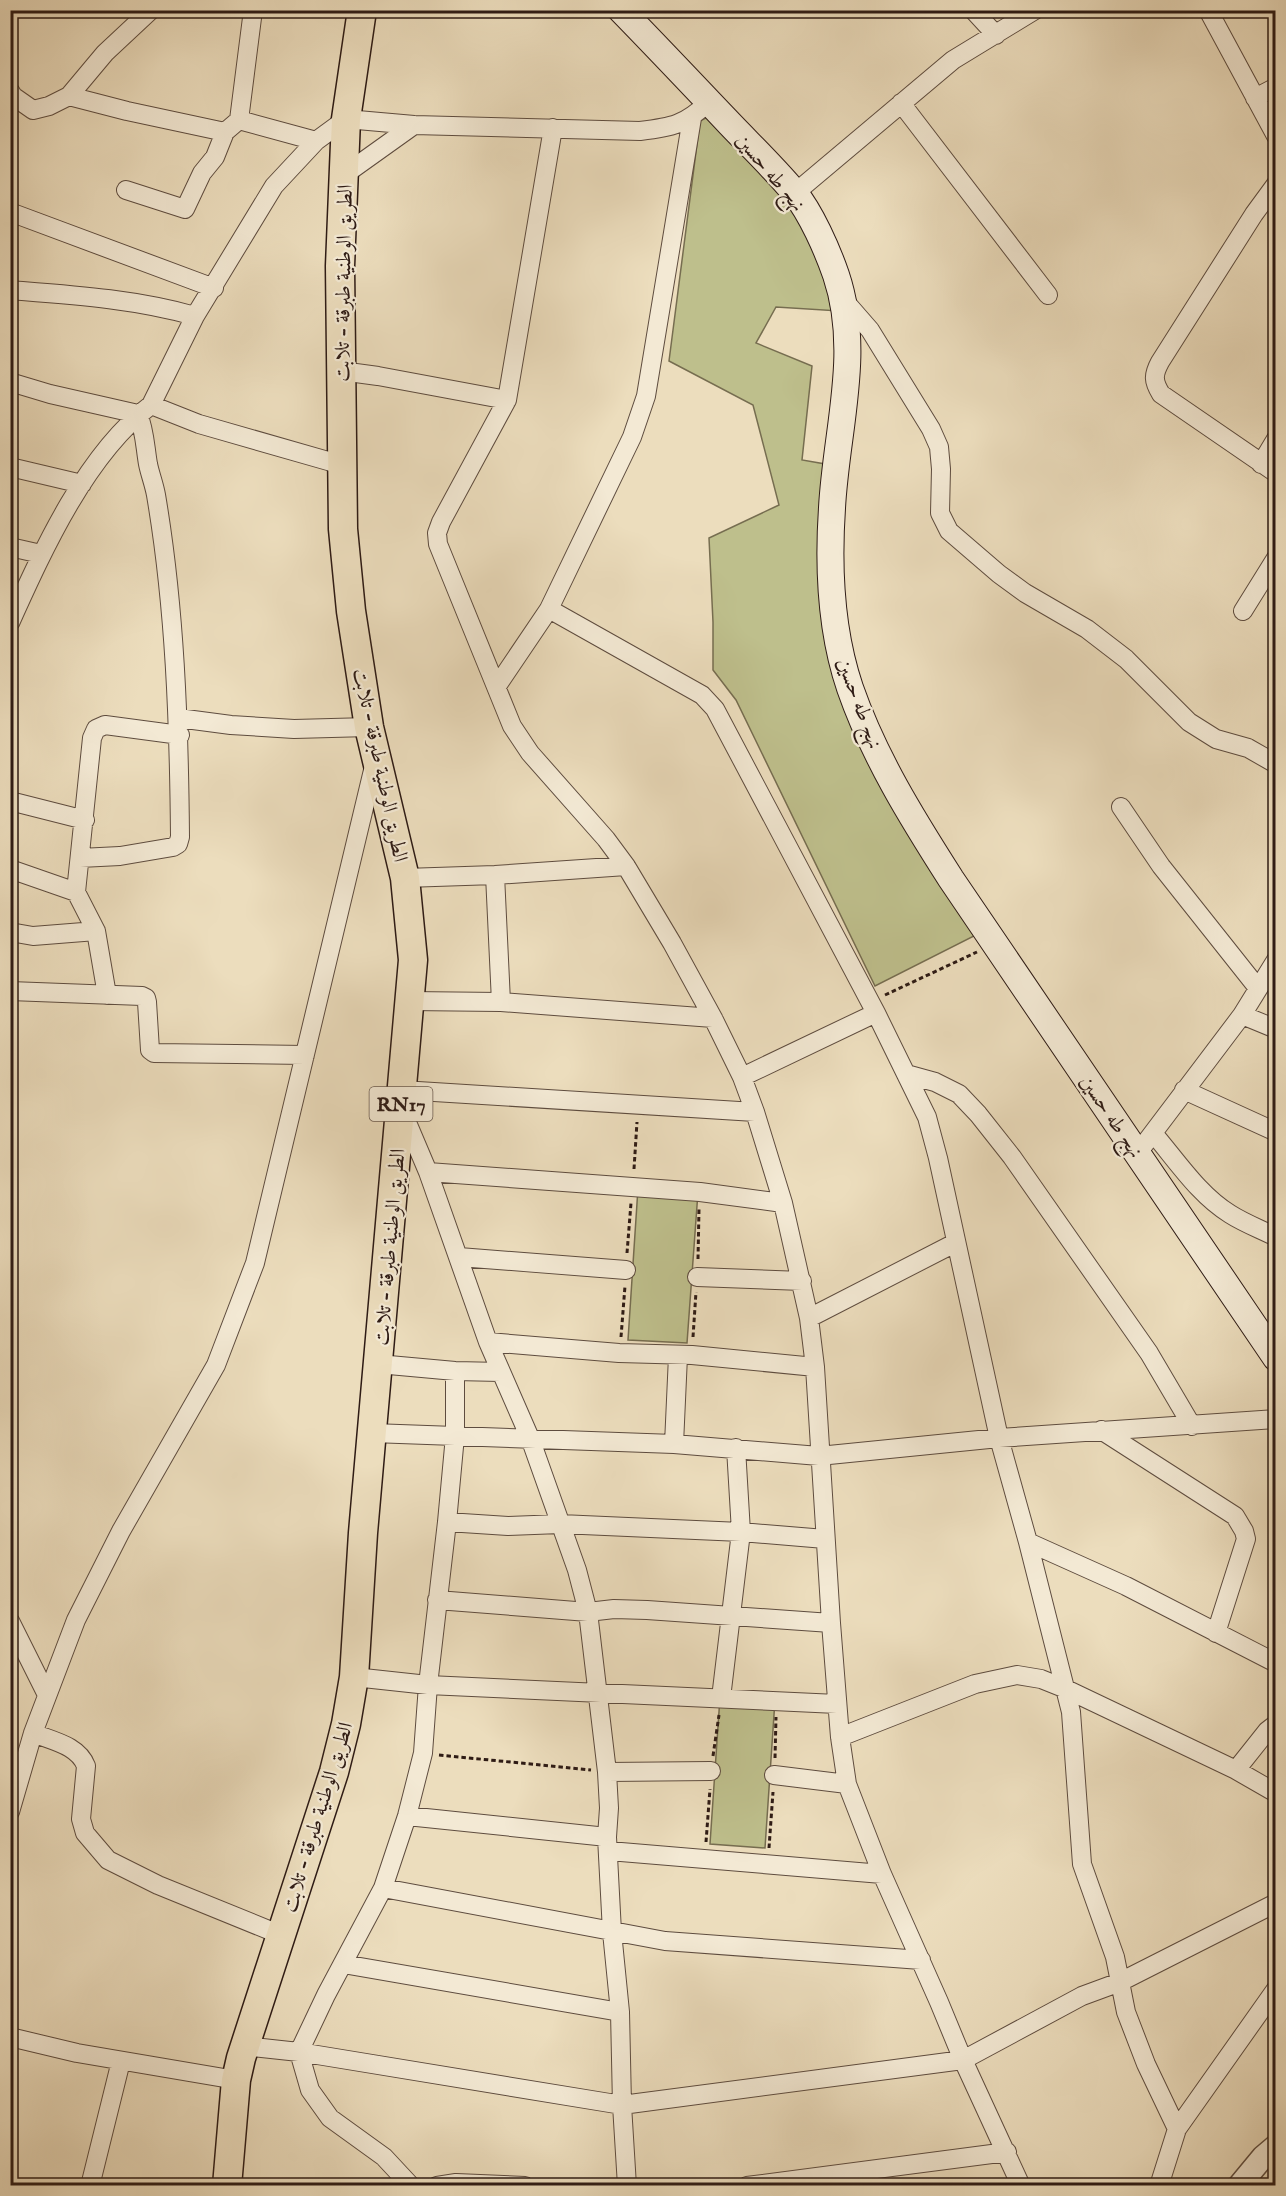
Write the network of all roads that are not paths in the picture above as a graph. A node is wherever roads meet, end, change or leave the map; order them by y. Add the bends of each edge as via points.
1 (151, 10) edge
2 (253, 10) edge
3 (362, 10) edge
4 (621, 10) edge
5 (973, 10) edge
6 (1035, 10) edge
7 (1208, 10) edge
8 (996, 35) junction
9 (1275, 87) edge
10 (11, 95) edge
11 (69, 96) junction
12 (1255, 98) junction
13 (901, 103) junction
14 (701, 110) junction
15 (346, 119) junction
16 (414, 125) junction
17 (232, 126) junction
18 (554, 128) junction
19 (1275, 136) edge
20 (316, 141) junction
21 (344, 175) junction
22 (1275, 184) edge
23 (126, 190) dead end
24 (795, 193) junction
25 (10, 212) edge
26 (214, 288) junction
27 (10, 290) edge
28 (1048, 295) dead end
29 (843, 299) junction
30 (195, 316) junction
31 (341, 371) junction
32 (10, 382) edge
33 (507, 400) junction
34 (145, 410) junction
35 (1275, 439) edge
36 (342, 465) junction
37 (10, 467) edge
38 (1268, 469) edge
39 (82, 484) junction
40 (10, 548) edge
41 (41, 554) junction
42 (1275, 558) edge
43 (549, 609) junction
44 (1243, 611) dead end
45 (10, 623) edge
46 (497, 686) junction
47 (369, 726) junction
48 (179, 727) junction
49 (1248, 748) junction
50 (1275, 751) edge
51 (377, 755) junction
52 (1275, 764) edge
53 (10, 801) edge
54 (1121, 807) dead end
55 (85, 820) junction
56 (80, 858) junction
57 (626, 866) junction
58 (10, 869) edge
59 (495, 875) junction
60 (405, 878) junction
61 (76, 892) junction
62 (96, 931) junction
63 (10, 932) edge
64 (1275, 960) edge
65 (1257, 987) junction
66 (10, 991) edge
67 (107, 995) junction
68 (409, 1001) junction
69 (501, 1002) junction
70 (873, 1007) junction
71 (1242, 1015) junction
72 (713, 1018) junction
73 (1275, 1029) edge
74 (305, 1054) junction
75 (906, 1074) junction
76 (742, 1077) junction
77 (1184, 1090) junction
78 (402, 1099) junction
79 (755, 1112) junction
80 (1275, 1132) edge
81 (1153, 1133) junction
82 (1137, 1154) junction
83 (428, 1172) junction
84 (783, 1203) junction
85 (1275, 1237) edge
86 (955, 1243) junction
87 (459, 1257) junction
88 (626, 1270) road end
89 (697, 1277) dead end
90 (802, 1281) junction
91 (809, 1318) junction
92 (488, 1342) junction
93 (678, 1356) junction
94 (1275, 1358) edge
95 (378, 1364) junction
96 (815, 1367) junction
97 (455, 1371) junction
98 (501, 1372) junction
99 (1275, 1419) edge
100 (1192, 1426) junction
101 (1101, 1430) junction
102 (372, 1433) junction
103 (455, 1436) junction
104 (530, 1438) junction
105 (999, 1438) junction
106 (674, 1444) junction
107 (736, 1448) junction
108 (819, 1456) junction
109 (447, 1522) junction
110 (560, 1524) junction
111 (741, 1532) junction
112 (825, 1539) junction
113 (1028, 1542) junction
114 (437, 1600) junction
115 (588, 1612) junction
116 (733, 1616) junction
117 (10, 1622) edge
118 (831, 1623) junction
119 (1216, 1633) junction
120 (1275, 1663) edge
121 (354, 1677) junction
122 (428, 1685) junction
123 (1066, 1689) junction
124 (600, 1694) junction
125 (47, 1695) junction
126 (722, 1698) junction
127 (837, 1704) junction
128 (1275, 1724) edge
129 (33, 1733) junction
130 (840, 1737) junction
131 (1236, 1770) junction
132 (711, 1771) dead end
133 (607, 1772) junction
134 (774, 1775) dead end
135 (847, 1784) junction
136 (1275, 1793) edge
137 (10, 1812) edge
138 (407, 1816) junction
139 (608, 1844) junction
140 (882, 1874) junction
141 (383, 1888) junction
142 (1275, 1903) edge
143 (612, 1932) junction
144 (281, 1935) junction
145 (921, 1960) junction
146 (343, 1964) junction
147 (1120, 1982) junction
148 (1275, 1989) edge
149 (620, 2012) junction
150 (10, 2037) edge
151 (244, 2046) junction
152 (299, 2052) junction
153 (963, 2060) junction
154 (121, 2061) junction
155 (236, 2080) junction
156 (622, 2105) junction
157 (1177, 2129) junction
158 (1275, 2146) edge
159 (1007, 2152) junction
160 (90, 2186) edge
161 (226, 2186) edge
162 (411, 2186) edge
163 (437, 2186) edge
164 (525, 2186) edge
165 (627, 2186) edge
166 (747, 2186) edge
167 (1021, 2186) edge
168 (1159, 2186) edge
169 (1239, 2186) edge

1 - 11 street via 105,53
2 - 17 street
3 - 15 main road, الطريق الوطنية طبرقة - تلابت / RN17
4 - 14 main road, نهج طه حسين
5 - 8 street
6 - 8 street
7 - 12 street
8 - 13 street via 953,60
9 - 12 street
10 - 11 street via 33,110
11 - 17 street via 127,111
12 - 19 street
13 - 24 street
13 - 28 street
14 - 18 street via 671,127 640,131
14 - 24 main road, نهج طه حسين
14 - 43 street via 646,396 632,437
15 - 16 street
15 - 20 street
15 - 21 main road, الطريق الوطنية طبرقة - تلابت / RN17
16 - 18 street
16 - 21 street
17 - 20 street
17 - 23 street via 185,209
18 - 33 street
20 - 26 street via 274,186
21 - 31 main road, الطريق الوطنية طبرقة - تلابت / RN17
22 - 38 street via 1154,373 1154,383 1161,394
24 - 29 main road, نهج طه حسين via 820,236
25 - 26 street
26 - 30 street
27 - 30 street via 104,297 158,305
29 - 49 street via 870,330 931,429 939,447 940,513 949,531 1025,593 1087,629 1126,659 1189,722 1216,739
29 - 82 main road, نهج طه حسين via 848,340 844,416 832,507 831,572 838,642 850,688 900,799
30 - 34 street
31 - 33 street
31 - 36 main road, الطريق الوطنية طبرقة - تلابت / RN17
32 - 34 street via 50,394
33 - 46 street via 437,532 438,544
34 - 36 street
34 - 39 street via 110,445
34 - 48 street via 143,427 169,594
35 - 38 street
36 - 47 main road, الطريق الوطنية طبرقة - تلابت / RN17 via 351,611
37 - 39 street
39 - 41 street
40 - 41 street
41 - 45 street
42 - 44 street
43 - 46 street
43 - 70 street via 702,695 716,709
46 - 57 street via 512,726 530,753
47 - 48 street
47 - 51 main road, الطريق الوطنية طبرقة - تلابت / RN17
48 - 55 street via 105,725 96,729
48 - 56 street via 178,844 120,856
49 - 50 street
49 - 52 street
51 - 60 main road, الطريق الوطنية طبرقة - تلابت / RN17
51 - 74 street
53 - 55 street
54 - 65 street via 1161,866
55 - 56 street
56 - 61 street
57 - 59 street
57 - 72 street
58 - 61 street
59 - 60 street
59 - 69 street
60 - 68 main road, الطريق الوطنية طبرقة - تلابت / RN17 via 413,960
61 - 62 street
62 - 63 street via 33,936
62 - 67 street
64 - 65 street
65 - 71 street
66 - 67 street
67 - 74 street via 146,998 150,1050 154,1053
68 - 69 street
68 - 78 main road, الطريق الوطنية طبرقة - تلابت / RN17
69 - 72 street
70 - 75 street
70 - 76 street
71 - 73 street
71 - 77 street
72 - 76 street
74 - 125 street via 255,1263 216,1365 121,1531 76,1620
75 - 86 street via 927,1117
75 - 100 street via 959,1094 978,1114 1149,1353
76 - 79 street
77 - 80 street
77 - 81 street
78 - 79 street
78 - 83 street
78 - 95 main road, الطريق الوطنية طبرقة - تلابت / RN17
79 - 84 street
81 - 82 street
81 - 85 street via 1213,1201 1229,1214
82 - 94 main road, نهج طه حسين
83 - 84 street via 700,1192
83 - 87 street
84 - 90 street
86 - 91 street
86 - 105 street
87 - 88 street
87 - 92 street
89 - 90 street
90 - 91 street
91 - 96 street
92 - 93 street
92 - 98 street
93 - 96 street
93 - 106 street
95 - 97 street
95 - 102 main road, الطريق الوطنية طبرقة - تلابت / RN17
96 - 108 street
97 - 98 street
97 - 103 street
98 - 104 street
99 - 100 street
100 - 101 street
101 - 105 street
101 - 119 street via 1240,1521 1245,1539
102 - 103 street
102 - 121 main road, الطريق الوطنية طبرقة - تلابت / RN17
103 - 104 street
103 - 109 street
104 - 106 street
104 - 110 street
105 - 108 street
105 - 113 street
106 - 107 street
107 - 108 street
107 - 111 street
108 - 112 street
109 - 110 street
109 - 114 street
110 - 111 street
110 - 115 street
111 - 112 street
111 - 116 street
112 - 118 street
113 - 119 street via 1126,1586
113 - 123 street
114 - 115 street
114 - 122 street
115 - 116 street via 614,1609
115 - 124 street
116 - 118 street
116 - 126 street
117 - 125 street
118 - 127 street
119 - 120 street
121 - 122 street
121 - 144 main road, الطريق الوطنية طبرقة - تلابت / RN17 via 334,1772
122 - 124 street
122 - 138 street via 423,1753
123 - 130 street via 1017,1675 975,1684
123 - 131 street
123 - 147 street via 1082,1864
124 - 126 street
124 - 133 street
125 - 129 street
126 - 127 street
127 - 130 street
128 - 131 street
129 - 137 street
129 - 144 street via 71,1748 83,1758 86,1766 81,1819 92,1843 108,1860 158,1885
130 - 135 street
131 - 136 street
132 - 133 street
133 - 139 street
134 - 135 street
135 - 140 street
138 - 139 street
138 - 141 street
139 - 140 street
139 - 143 street
140 - 145 street
141 - 143 street
141 - 146 street
142 - 147 street
143 - 145 street via 665,1941
143 - 149 street
144 - 151 main road, الطريق الوطنية طبرقة - تلابت / RN17
145 - 153 street
146 - 149 street
146 - 152 street
147 - 153 street via 1082,1996
147 - 157 street via 1146,2064
148 - 157 street
149 - 156 street
150 - 154 street
151 - 152 street
151 - 155 main road, الطريق الوطنية طبرقة - تلابت / RN17
152 - 156 street
152 - 162 street via 310,2090 330,2118 384,2157
153 - 156 street
153 - 159 street
154 - 155 street
154 - 160 street
155 - 161 main road, الطريق الوطنية طبرقة - تلابت / RN17
156 - 165 street
157 - 168 street
158 - 169 street
159 - 166 street
159 - 167 street
163 - 164 street

